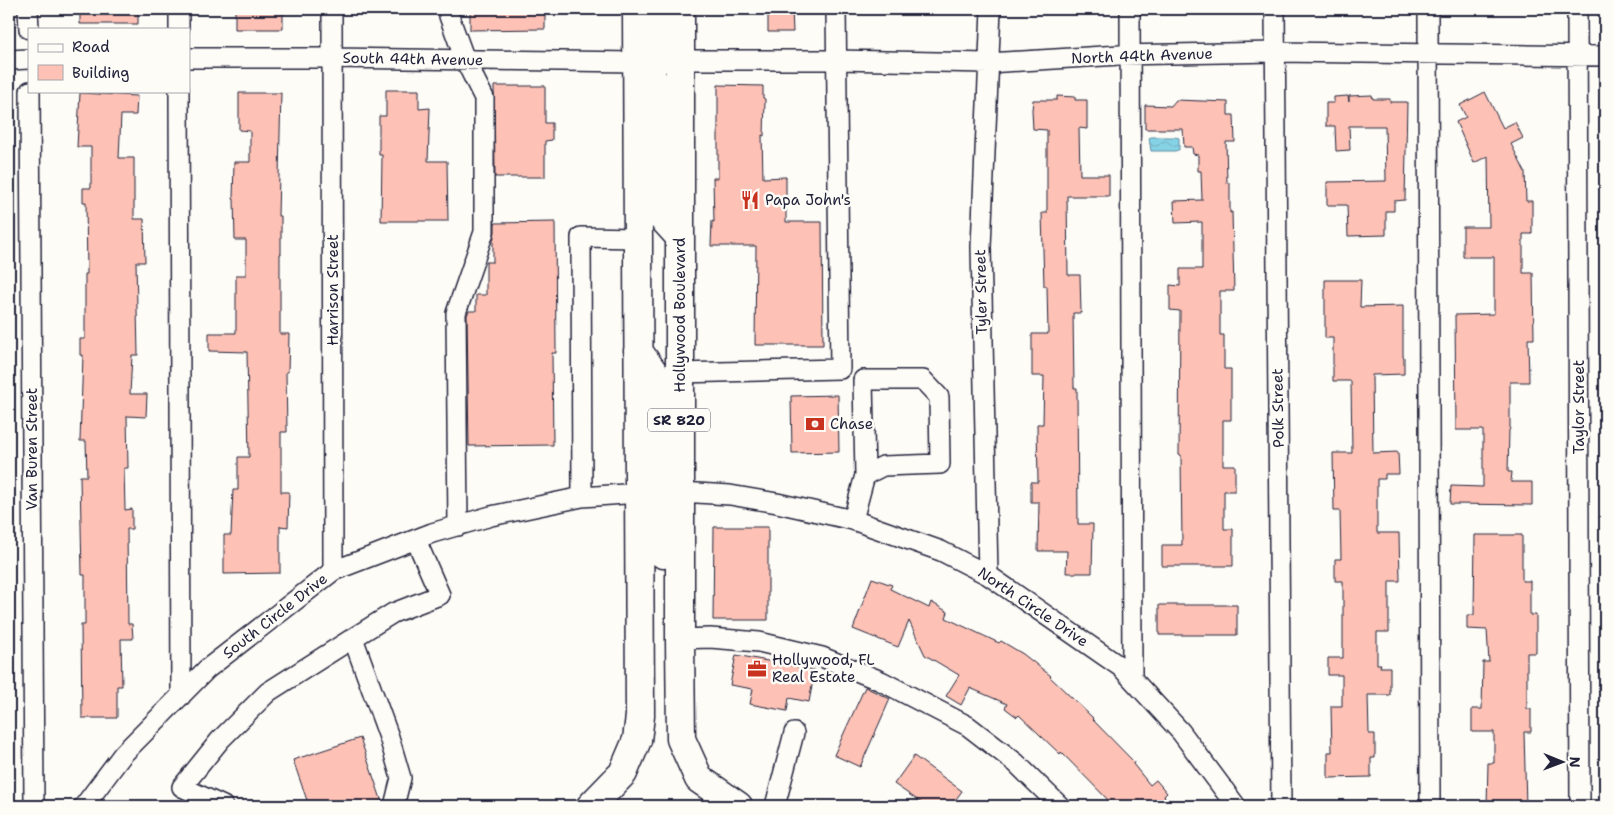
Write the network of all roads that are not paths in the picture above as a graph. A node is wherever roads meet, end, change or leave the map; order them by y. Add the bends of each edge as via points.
1 (28, 9) edge
2 (179, 9) edge
3 (332, 9) edge
4 (448, 9) edge
5 (637, 9) edge
6 (656, 9) edge
7 (680, 9) edge
8 (836, 9) edge
9 (991, 9) edge
10 (1130, 9) edge
11 (1275, 9) edge
12 (1428, 9) edge
13 (1577, 9) edge
14 (29, 28) edge
15 (179, 28) edge
16 (1275, 52) junction
17 (1428, 54) junction
18 (1130, 55) junction
19 (1578, 56) junction
20 (1605, 56) edge
21 (190, 58) edge
22 (332, 58) junction
23 (28, 59) edge
24 (9, 60) edge
25 (465, 60) junction
26 (680, 60) junction
27 (836, 60) junction
28 (637, 62) junction
29 (988, 63) junction
30 (30, 92) edge
31 (179, 92) edge
32 (680, 237) junction
33 (638, 238) junction
34 (638, 351) junction
35 (679, 373) junction
36 (865, 475) junction
37 (680, 492) junction
38 (639, 493) junction
39 (582, 498) junction
40 (853, 520) junction
41 (458, 526) junction
42 (416, 540) junction
43 (333, 571) junction
44 (988, 575) junction
45 (353, 638) junction
46 (680, 639) junction
47 (1132, 679) junction
48 (181, 696) junction
49 (794, 733) dead end
50 (34, 806) edge
51 (84, 806) edge
52 (223, 806) edge
53 (394, 806) edge
54 (591, 806) edge
55 (738, 806) edge
56 (775, 806) edge
57 (1060, 806) edge
58 (1236, 806) edge
59 (1281, 806) edge
60 (1430, 806) edge
61 (1580, 806) edge

1 - 14 street
2 - 15 street
3 - 22 street, Harrison Street
4 - 25 street
5 - 28 highway, SR 820
6 - 26 highway via 656,35 662,50 671,59
7 - 26 highway, Hollywood Boulevard / SR 820
8 - 27 street
9 - 29 street, Tyler Street
10 - 18 street
11 - 16 street, Polk Street
12 - 17 street
13 - 19 street, Taylor Street
16 - 17 street, North 44th Avenue
16 - 18 street, North 44th Avenue
16 - 59 street, Polk Street
17 - 19 street, North 44th Avenue
17 - 60 street
18 - 29 street, North 44th Avenue
18 - 47 street
19 - 20 street, North 44th Avenue
19 - 61 street, Taylor Street
21 - 22 street, South 44th Avenue
22 - 25 street, South 44th Avenue
22 - 43 street, Harrison Street
23 - 24 street
25 - 28 street, South 44th Avenue
25 - 41 street via 484,98 484,232 456,313
26 - 27 street, North 44th Avenue
26 - 32 highway, Hollywood Boulevard / SR 820
27 - 29 street, North 44th Avenue
27 - 35 street via 840,369
28 - 32 highway via 651,74 660,96 659,214
28 - 33 highway, SR 820
29 - 44 street, Tyler Street via 980,262
30 - 50 street, Van Buren Street
31 - 48 street
32 - 35 highway, Hollywood Boulevard / SR 820
33 - 34 highway, SR 820
33 - 39 street via 581,237
34 - 37 highway via 659,380 660,467 666,483
34 - 38 highway, SR 820
35 - 37 highway, Hollywood Boulevard / SR 820
36 - 36 street via 883,466 940,464 939,397 923,380 863,380
36 - 40 street
37 - 40 street, North Circle Drive via 730,495
37 - 46 highway, Hollywood Boulevard / SR 820
38 - 39 street, South Circle Drive
38 - 46 highway via 645,494 664,522 663,618
38 - 54 highway, SR 820 via 640,716 637,740 623,773
39 - 41 street, South Circle Drive via 490,516
40 - 44 street, North Circle Drive via 941,551
41 - 42 street, South Circle Drive
42 - 43 street, South Circle Drive
42 - 45 street via 440,595 393,613
43 - 48 street, South Circle Drive via 207,669
44 - 47 street, North Circle Drive via 1122,668
45 - 52 street via 268,692 220,740 182,787
45 - 53 street via 401,778
46 - 55 highway, Hollywood Boulevard / SR 820 via 681,739 699,779
46 - 57 street via 759,642 822,658 881,681 968,726 1016,763
47 - 58 street, North Circle Drive via 1181,732
48 - 51 street, South Circle Drive via 124,754
49 - 56 street

